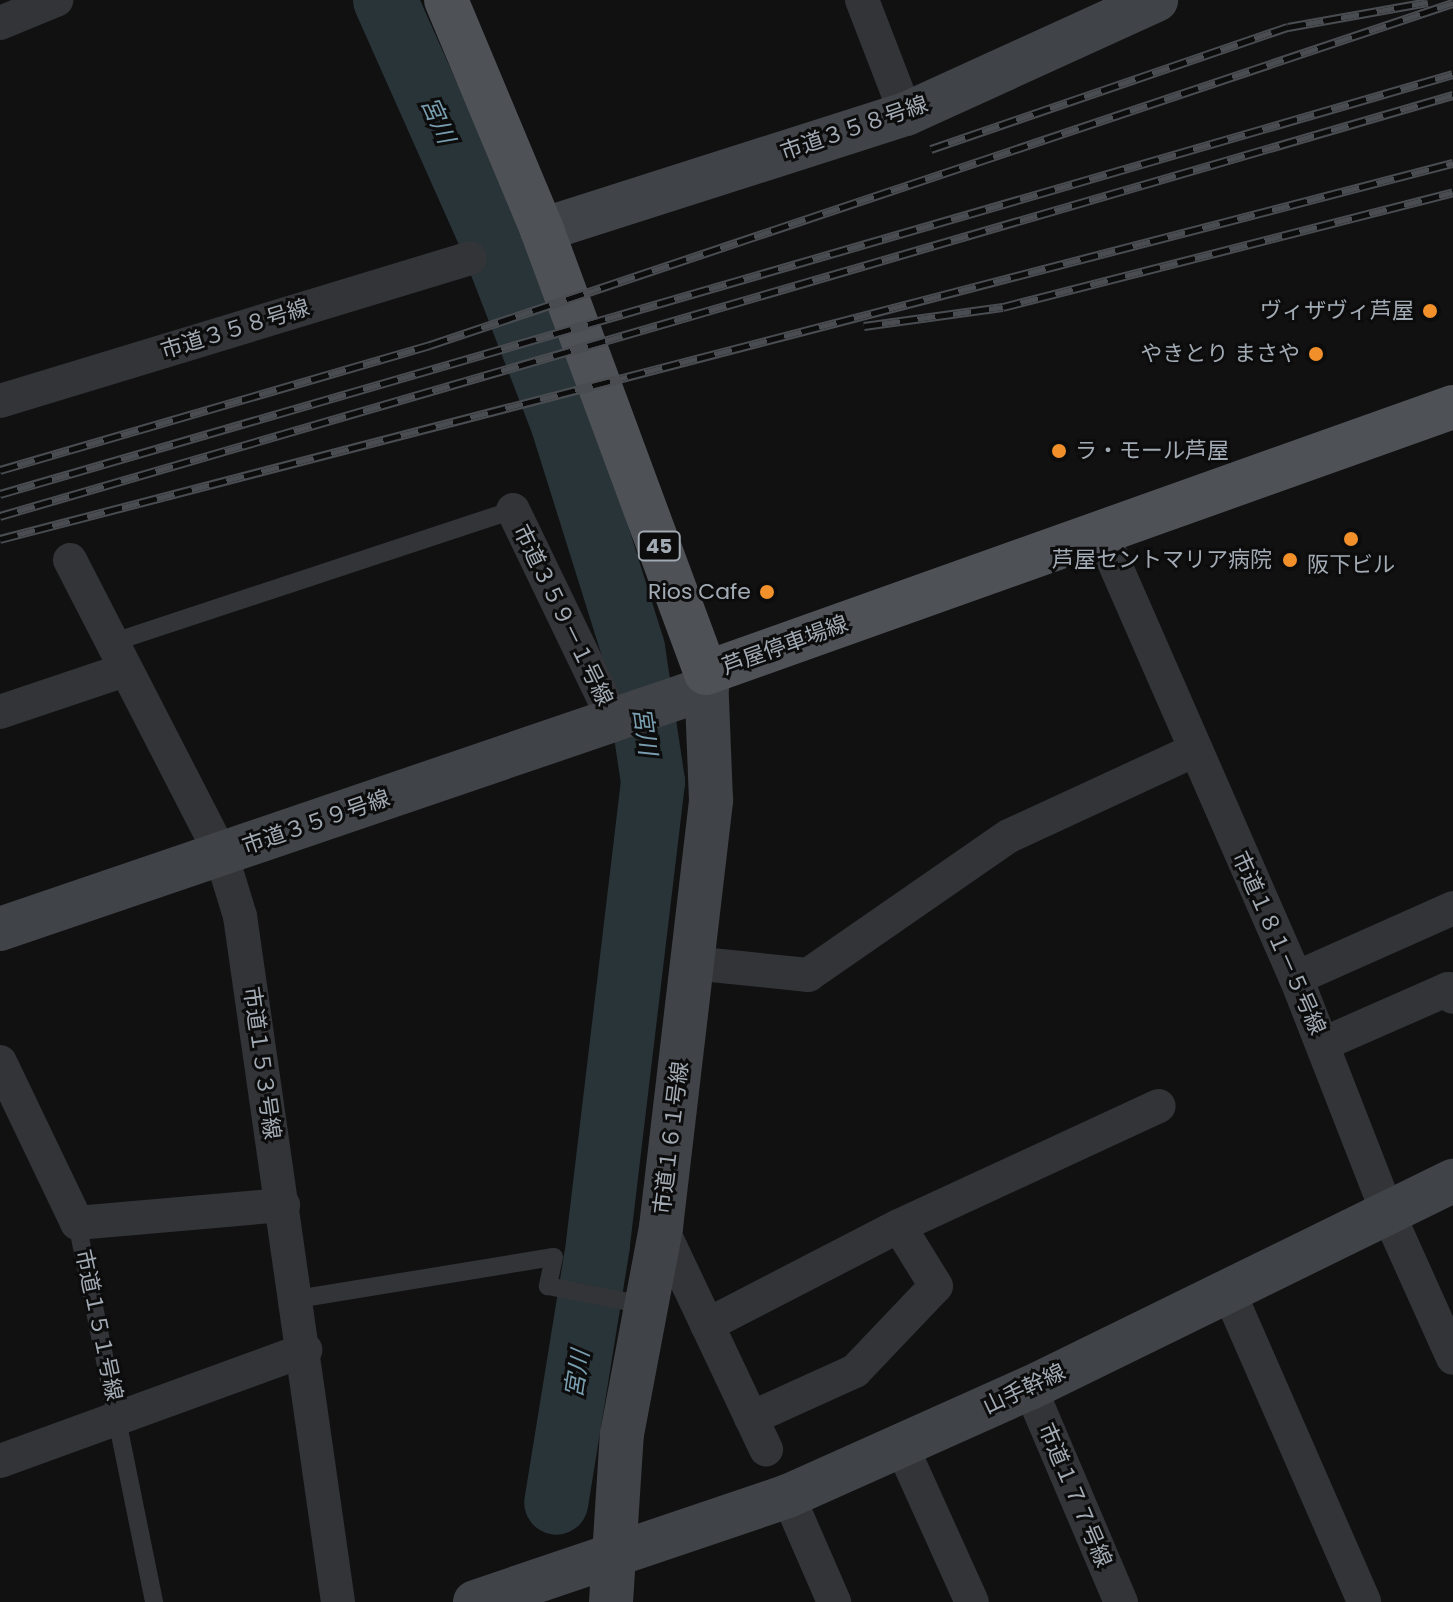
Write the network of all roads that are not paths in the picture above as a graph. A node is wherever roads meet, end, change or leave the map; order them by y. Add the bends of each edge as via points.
1 (56, 0) edge
2 (446, 0) edge
3 (862, 0) edge
4 (1156, 0) edge
5 (0, 23) edge
6 (906, 114) junction
7 (542, 230) junction
8 (470, 258) dead end
9 (0, 401) edge
10 (1453, 407) edge
11 (513, 510) joint
12 (1100, 530) junction
13 (70, 560) dead end
14 (118, 656) junction
15 (707, 681) junction
16 (0, 712) edge
17 (637, 712) junction
18 (1193, 751) junction
19 (221, 854) junction
20 (1453, 908) edge
21 (0, 929) edge
22 (692, 963) junction
23 (1296, 978) junction
24 (1453, 997) edge
25 (1323, 1044) junction
26 (0, 1062) edge
27 (1159, 1106) dead end
28 (1453, 1181) edge
29 (283, 1205) junction
30 (1387, 1211) junction
31 (77, 1223) junction
32 (899, 1226) junction
33 (661, 1227) junction
34 (1228, 1290) junction
35 (297, 1299) junction
36 (625, 1301) junction
37 (707, 1325) junction
38 (305, 1350) junction
39 (1453, 1358) edge
40 (1030, 1388) junction
41 (118, 1418) junction
42 (751, 1418) junction
43 (901, 1445) junction
44 (766, 1449) dead end
45 (0, 1461) edge
46 (788, 1496) junction
47 (598, 1563) junction
48 (154, 1602) edge
49 (338, 1602) edge
50 (475, 1602) edge
51 (611, 1602) edge
52 (834, 1602) edge
53 (972, 1602) edge
54 (1121, 1602) edge
55 (1364, 1602) edge

1 - 5 street
2 - 7 main road, 芦屋停車場線 / 45
3 - 6 street
4 - 6 street, 市道３５８号線
6 - 7 street, 市道３５８号線
7 - 15 main road, 芦屋停車場線 / 45
8 - 9 street, 市道３５８号線
10 - 12 main road, 芦屋停車場線
11 - 14 lane
11 - 17 street, 市道３５９－１号線
12 - 15 main road, 芦屋停車場線
12 - 18 street, 市道１８１－５号線
13 - 14 street, 市道１５３号線
14 - 16 street
14 - 19 street, 市道１５３号線
15 - 17 street, 市道３５９号線
15 - 22 street, 市道１６１号線 via 711,800
17 - 19 street, 市道３５９号線
18 - 22 street via 1009,836 808,975
18 - 23 street, 市道１８１－５号線
19 - 21 street, 市道３５９号線
19 - 29 street, 市道１５３号線 via 240,916
20 - 23 street
22 - 33 street, 市道１６１号線
23 - 25 street, 市道１８１－５号線
24 - 25 street via 1448,989
25 - 30 street, 市道１８１－５号線
26 - 31 street, 市道１５１号線
27 - 32 street
28 - 30 street, 山手幹線
29 - 31 street
29 - 35 street, 市道１５３号線
30 - 34 street, 山手幹線
30 - 39 street, 市道１８１－５号線
31 - 41 lane, 市道１５１号線
32 - 37 street
32 - 42 street via 936,1286 855,1371
33 - 36 street, 市道１６１号線
33 - 37 street
34 - 40 street, 山手幹線
34 - 55 street
35 - 36 lane via 554,1257 548,1286
35 - 38 street, 市道１５３号線
36 - 47 street, 市道１６１号線 via 622,1434
37 - 42 street
38 - 41 street
38 - 49 street, 市道１５３号線
40 - 43 street, 山手幹線
40 - 54 street, 市道１７７号線
41 - 45 street
41 - 48 lane, 市道１５１号線
42 - 44 street
43 - 46 street, 山手幹線
43 - 53 street
46 - 47 street, 山手幹線
46 - 52 street
47 - 50 street, 山手幹線
47 - 51 street, 市道１６１号線

